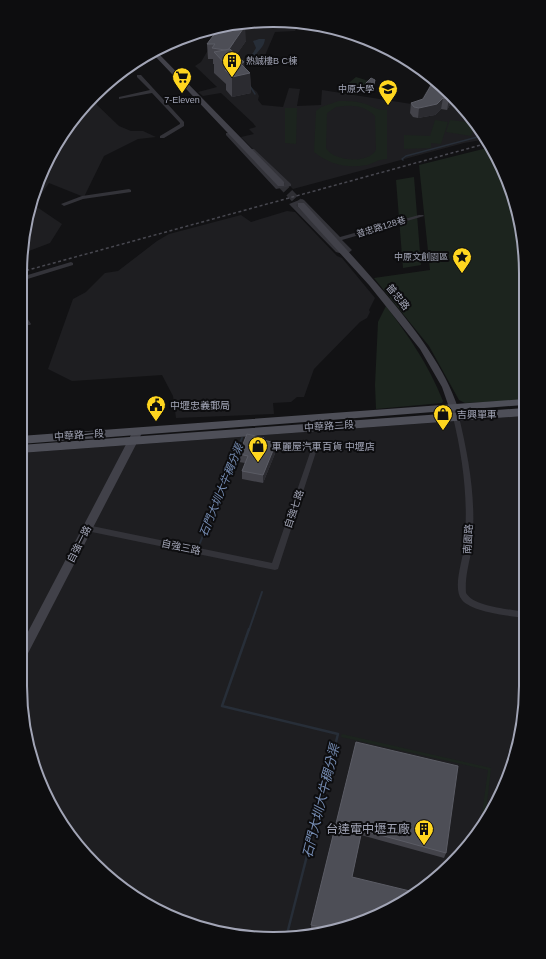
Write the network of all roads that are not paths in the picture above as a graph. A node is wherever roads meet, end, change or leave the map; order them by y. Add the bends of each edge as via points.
1 (158, 56) edge
2 (154, 57) edge
3 (139, 76) dead end
4 (153, 91) junction
5 (121, 98) dead end
6 (232, 135) junction
7 (162, 137) dead end
8 (281, 184) tunnel mouth
9 (129, 191) dead end
10 (64, 204) dead end
11 (301, 205) tunnel mouth
12 (421, 216) dead end
13 (340, 240) junction
14 (346, 253) junction
15 (71, 264) dead end
16 (27, 277) edge
17 (519, 403) edge
18 (455, 412) junction
19 (519, 412) edge
20 (135, 436) junction
21 (27, 440) edge
22 (27, 448) edge
23 (313, 452) dead end
24 (87, 528) junction
25 (275, 567) joint
26 (519, 614) edge
27 (27, 644) edge

1 - 6 street
2 - 6 street
3 - 4 street
4 - 5 street
4 - 7 street via 182,123
6 - 6 street via 278,188 289,184
6 - 8 street
9 - 10 street via 82,198
11 - 14 street, 普忠路
12 - 13 street, 普忠路128巷
13 - 14 street via 350,250
13 - 14 street via 302,201 292,204 338,251
14 - 18 street, 普忠路 via 412,332 444,384
15 - 16 street
17 - 18 main road, 中華路二段
18 - 19 main road, 中華路二段
18 - 20 main road, 中華路二段
18 - 26 street, 南園路 via 467,468 470,498 468,548 462,592 465,599 477,605
20 - 21 main road, 中華路一段
20 - 22 main road, 中華路一段
20 - 24 street, 自強一路
23 - 25 street, 自強七路
24 - 25 street, 自強三路
24 - 27 street, 自強一路

